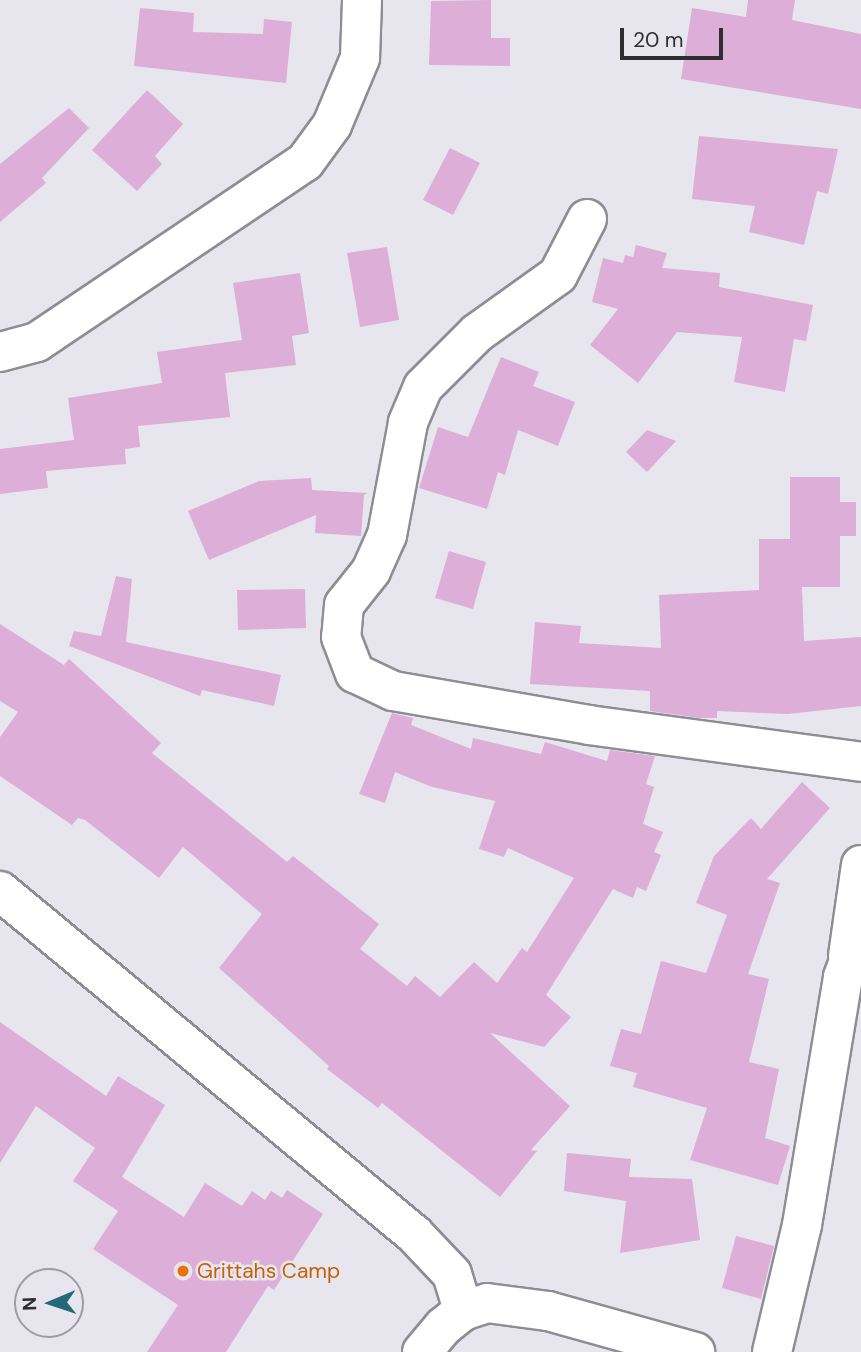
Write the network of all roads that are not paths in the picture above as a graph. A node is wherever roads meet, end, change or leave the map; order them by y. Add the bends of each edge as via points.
1 (362, 0) edge
2 (587, 219) dead end
3 (0, 352) edge
4 (861, 762) edge
5 (861, 865) edge
6 (4, 903) edge
7 (861, 929) edge
8 (847, 966) junction
9 (463, 1311) junction
10 (422, 1352) edge
11 (695, 1352) edge
12 (772, 1352) edge

1 - 3 street via 360,58 332,125 305,162 37,342
2 - 4 street via 558,275 477,333 423,387 408,424 387,535 371,571 344,605 341,637 355,673 393,691 589,725
5 - 8 street
6 - 9 street via 414,1234 452,1274
7 - 8 street
8 - 12 street via 802,1225
9 - 10 street
9 - 11 street via 486,1303 515,1305

